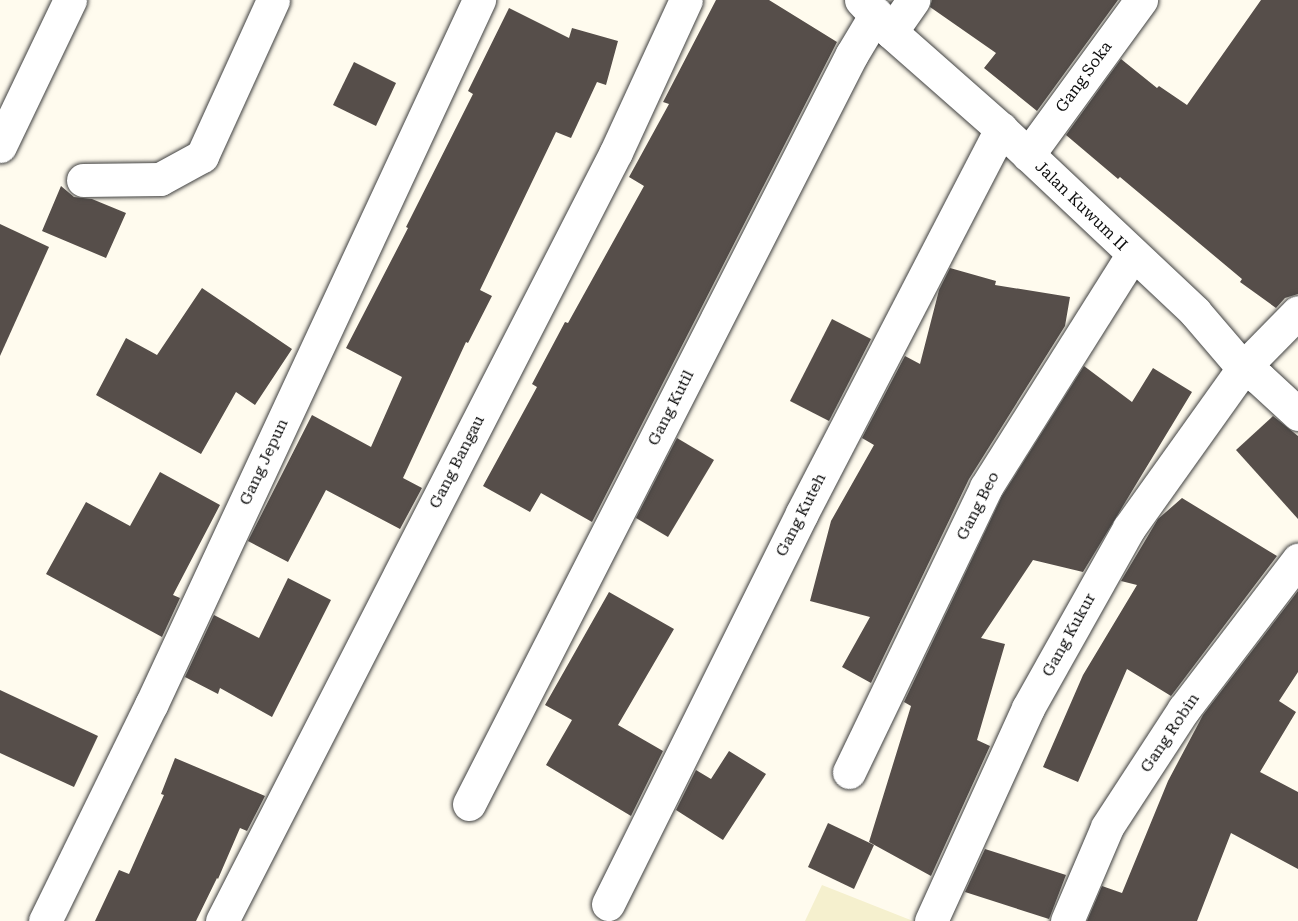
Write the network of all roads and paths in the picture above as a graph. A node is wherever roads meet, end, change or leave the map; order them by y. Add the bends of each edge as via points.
1 (70, 0) edge
2 (273, 0) edge
3 (478, 0) edge
4 (686, 0) edge
5 (913, 0) edge
6 (1141, 0) edge
7 (876, 15) edge
8 (1000, 129) junction
9 (0, 146) edge
10 (1028, 155) junction
11 (83, 180) dead end
12 (1132, 255) junction
13 (1298, 312) edge
14 (1243, 368) junction
15 (1298, 414) edge
16 (1298, 560) edge
17 (849, 772) dead end
18 (469, 804) dead end
19 (608, 904) dead end
20 (45, 921) edge
21 (222, 921) edge
22 (931, 921) edge
23 (1067, 921) edge

1 - 9 street
2 - 11 street via 202,156 160,179
3 - 20 street, Gang Jepun via 156,695
4 - 21 street, Gang Bangau via 616,152
5 - 7 street, Gang Kutil
6 - 10 street, Gang Soka
7 - 8 street, Jalan Kuwum II
7 - 18 street, Gang Kutil via 852,54
8 - 10 street, Jalan Kuwum II
8 - 19 street, Gang Kuteh via 802,513
10 - 12 street, Jalan Kuwum II
12 - 14 street, Jalan Kuwum II via 1195,312
12 - 17 street, Gang Beo via 986,487
13 - 14 street, Gang Kukur
14 - 15 street, Jalan Kuwum II
14 - 22 street, Gang Kukur via 1129,528 1028,708
16 - 23 street, Gang Robin via 1184,709 1107,827

